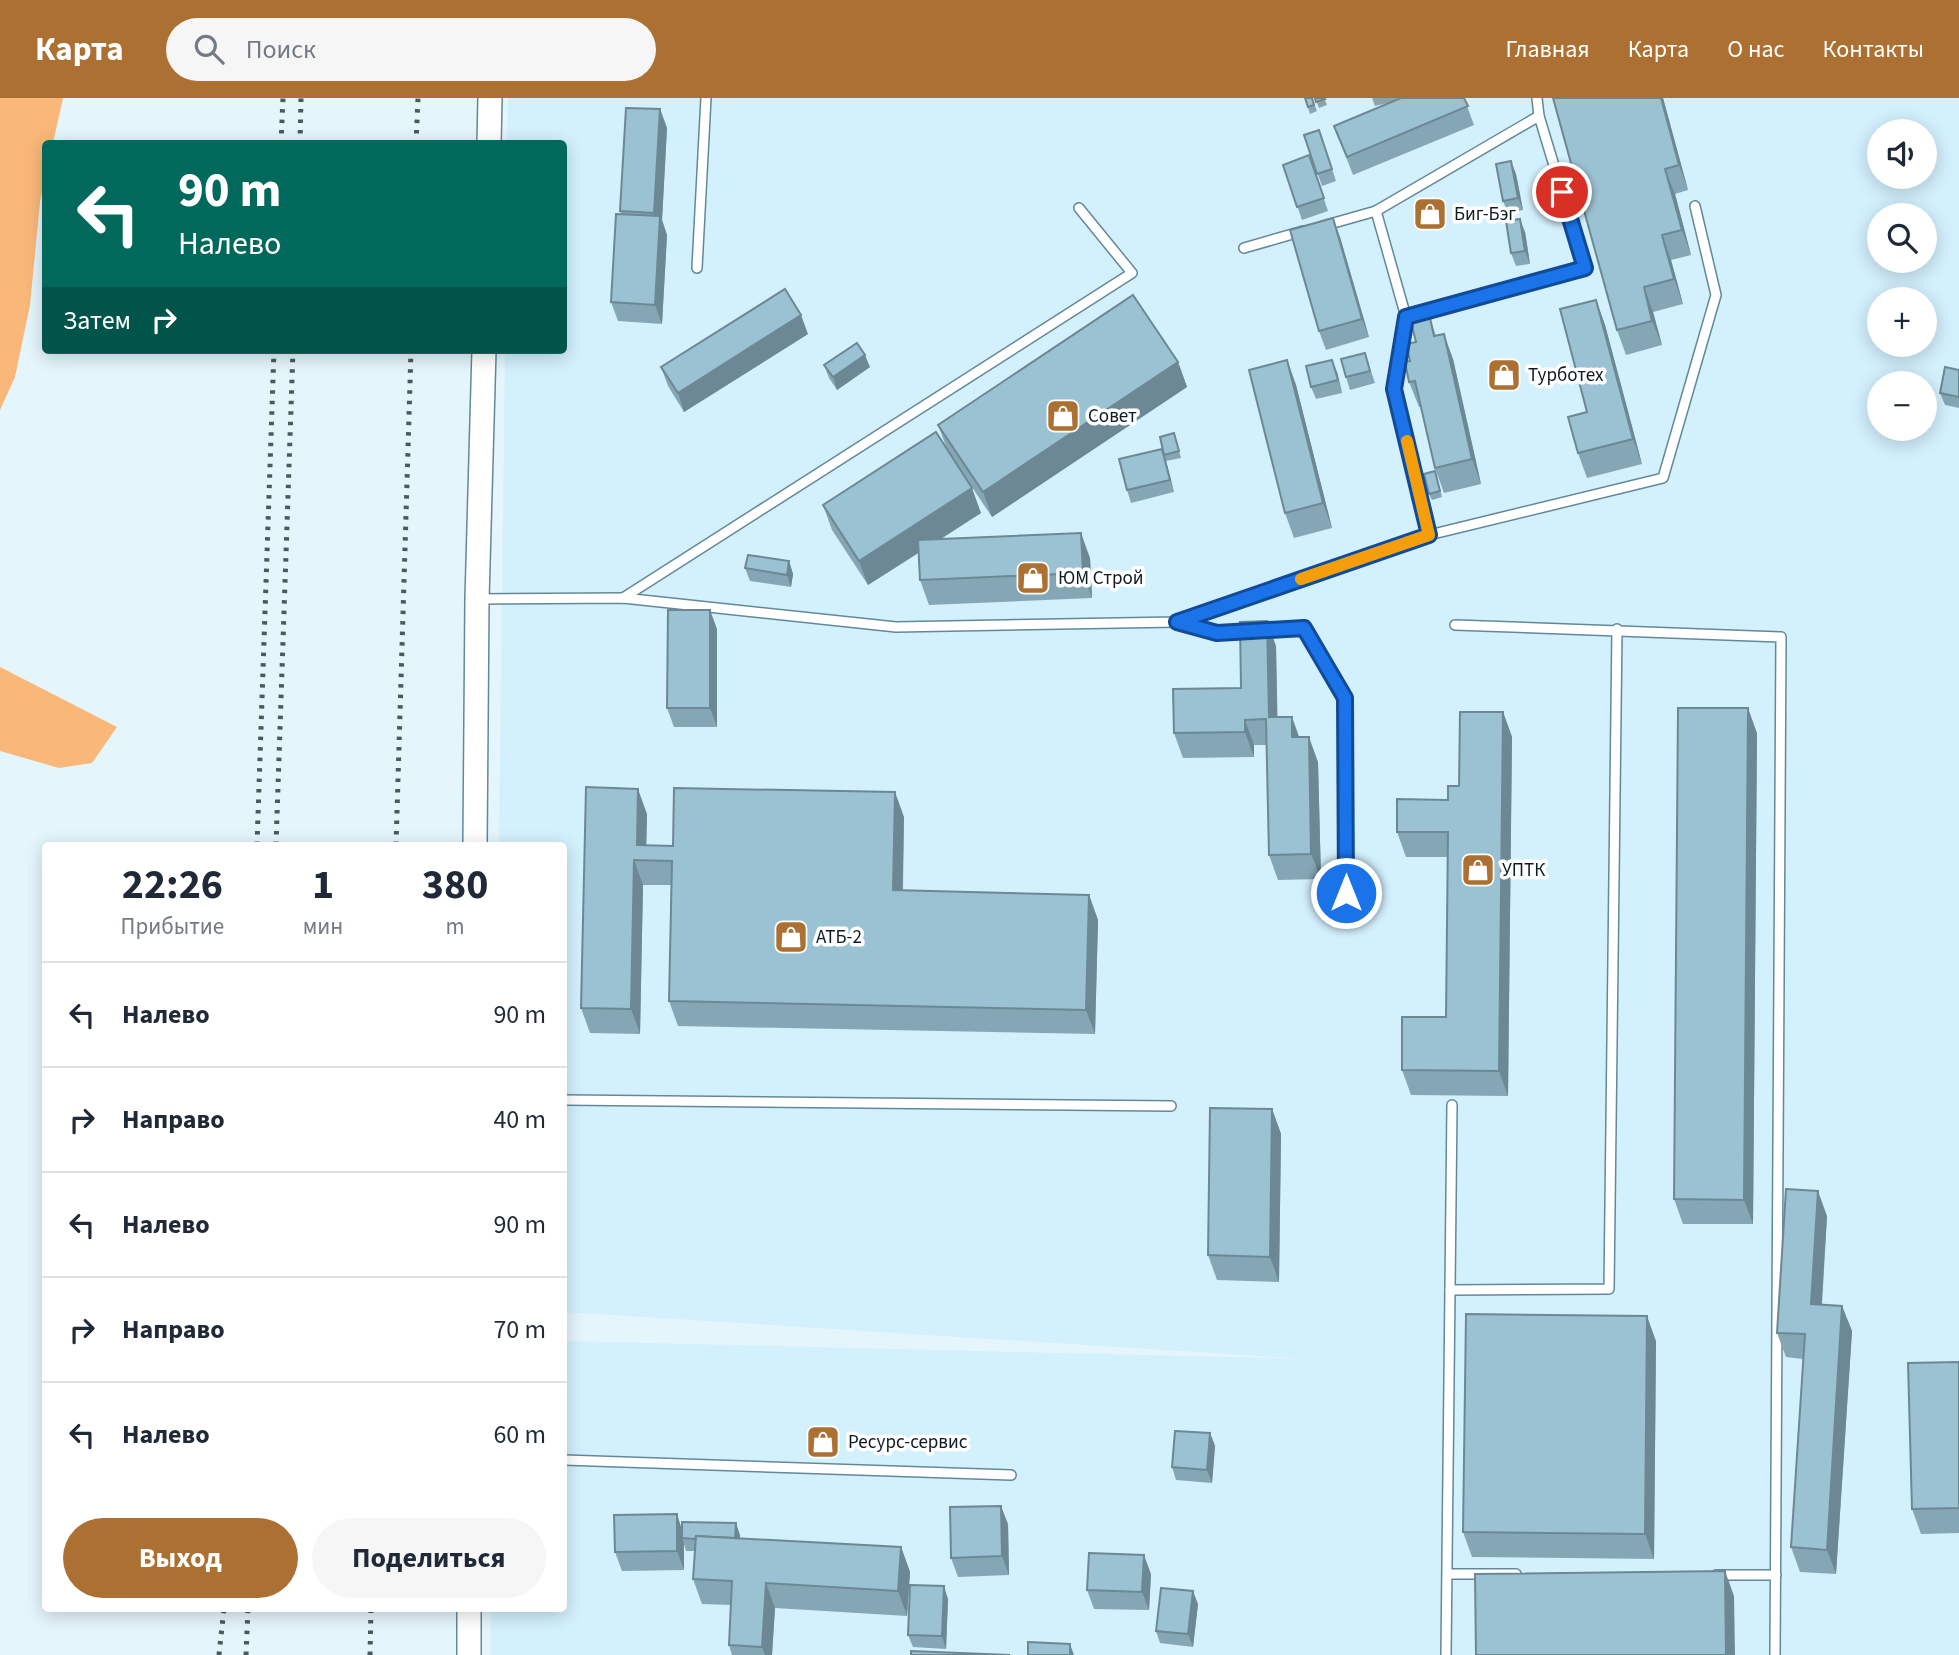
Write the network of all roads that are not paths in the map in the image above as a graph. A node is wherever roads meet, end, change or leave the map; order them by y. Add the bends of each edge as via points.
1 (490, 98) edge
2 (706, 98) edge
3 (1537, 98) edge
4 (1539, 116) junction
5 (489, 140) edge
6 (1695, 206) dead end
7 (1079, 208) dead end
8 (1376, 211) junction
9 (1244, 248) dead end
10 (697, 268) dead end
11 (1406, 317) junction
12 (484, 354) edge
13 (1429, 535) junction
14 (623, 598) junction
15 (477, 599) junction
16 (1177, 622) junction
17 (1455, 625) dead end
18 (1617, 629) junction
19 (475, 842) edge
20 (1346, 893) dead end
21 (567, 1100) edge
22 (1452, 1105) dead end
23 (1171, 1106) dead end
24 (1450, 1290) junction
25 (567, 1460) edge
26 (1011, 1475) dead end
27 (1448, 1574) junction
28 (1528, 1574) edge
29 (1700, 1575) edge
30 (1776, 1575) junction
31 (470, 1612) edge
32 (469, 1655) edge
33 (1447, 1655) edge
34 (1775, 1655) edge

1 - 5 street
2 - 10 lane
3 - 4 lane
4 - 8 lane
4 - 11 lane via 1585,268
6 - 13 lane via 1716,295 1663,478
7 - 14 lane via 1132,273
8 - 9 lane
8 - 11 lane
11 - 13 lane via 1394,389
12 - 15 street
13 - 16 lane
14 - 15 lane
14 - 16 lane via 896,627
15 - 19 street
16 - 20 lane via 1217,633 1304,628 1345,698
17 - 18 lane
18 - 24 lane via 1609,1289
18 - 30 lane via 1782,637
21 - 23 lane
22 - 24 lane
24 - 27 lane
25 - 26 lane
27 - 28 lane
27 - 33 lane
29 - 30 lane
30 - 34 lane
31 - 32 street

